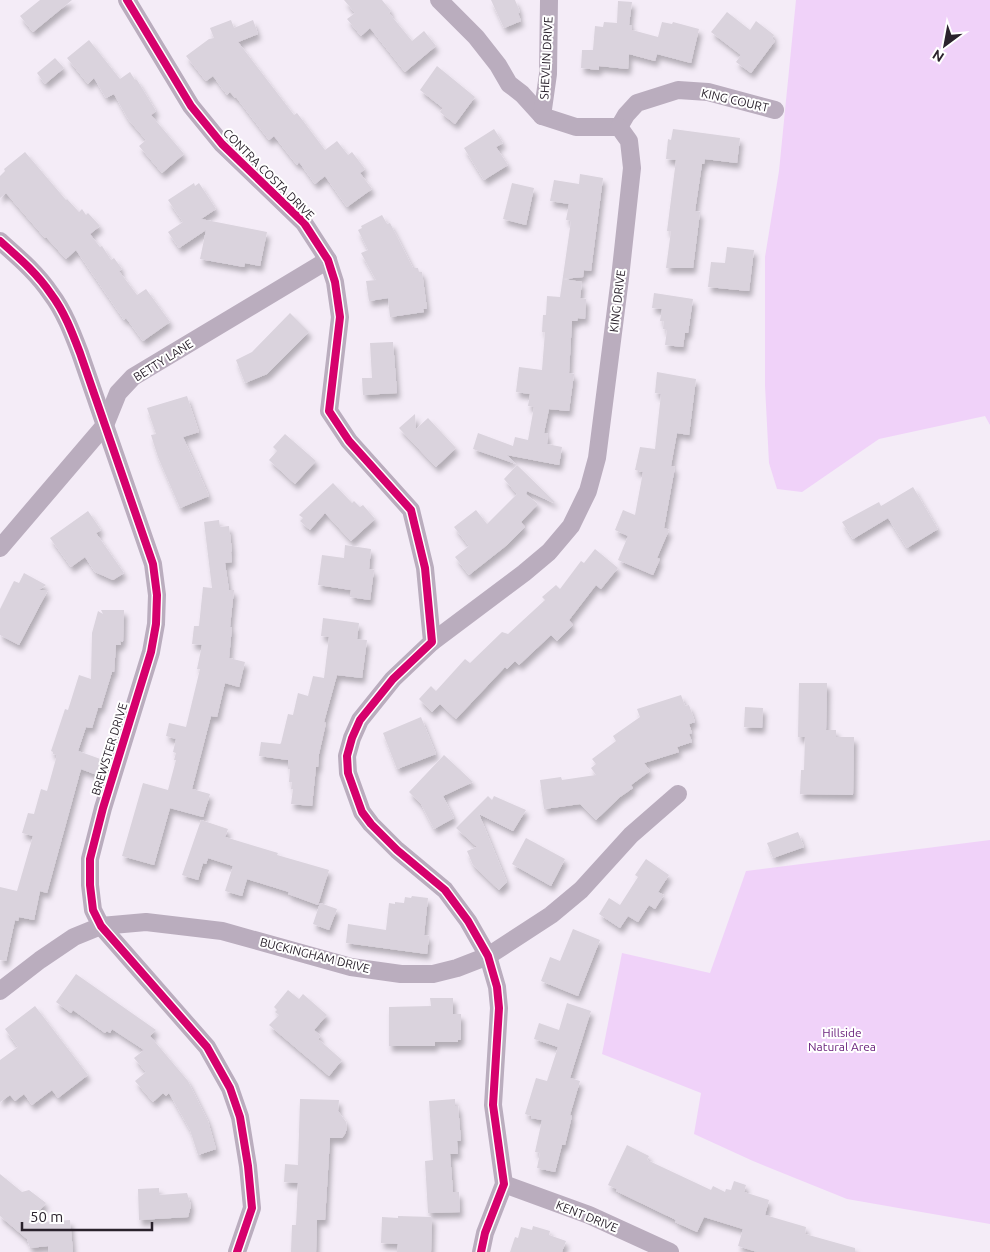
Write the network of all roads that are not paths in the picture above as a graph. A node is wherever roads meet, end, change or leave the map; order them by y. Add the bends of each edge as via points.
1 (127, 0) edge
2 (438, 0) edge
3 (549, 0) edge
4 (775, 110) dead end
5 (542, 116) junction
6 (619, 127) junction
7 (0, 241) edge
8 (328, 260) junction
9 (105, 425) junction
10 (0, 548) edge
11 (432, 642) junction
12 (678, 794) dead end
13 (101, 926) junction
14 (488, 956) junction
15 (0, 991) edge
16 (504, 1184) junction
17 (237, 1252) edge
18 (481, 1252) edge
19 (670, 1252) edge

1 - 8 street, CONTRA COSTA DRIVE via 191,106 222,144 304,223
2 - 5 street via 476,37 509,84
3 - 5 street, SHEVLIN DRIVE via 548,74
4 - 6 street, KING COURT via 708,92 678,90 637,104
5 - 6 street via 576,127
6 - 11 street, KING DRIVE via 629,140 632,168 597,458 588,491 571,526 548,552
7 - 9 street, BREWSTER DRIVE via 30,268 52,294 80,352
8 - 9 street, BETTY LANE via 133,377 118,393
8 - 11 street, CONTRA COSTA DRIVE via 340,317 329,410 349,441 411,510 424,568
9 - 10 street, BETTY LANE
9 - 13 street, BREWSTER DRIVE via 153,564 157,595 151,652 102,808 90,859 93,910
11 - 14 street via 393,679 360,720 347,756 348,773 362,812 371,824 445,890
12 - 14 street, BUCKINGHAM DRIVE via 551,916
13 - 14 street, BUCKINGHAM DRIVE via 146,922 222,931 351,966 402,974 433,974
13 - 15 street, BUCKINGHAM DRIVE via 74,937
13 - 17 street, BREWSTER DRIVE via 207,1047 230,1088 240,1117 252,1208
14 - 16 street via 497,986 499,1008 493,1106
16 - 18 street
16 - 19 street, KENT DRIVE via 589,1215

